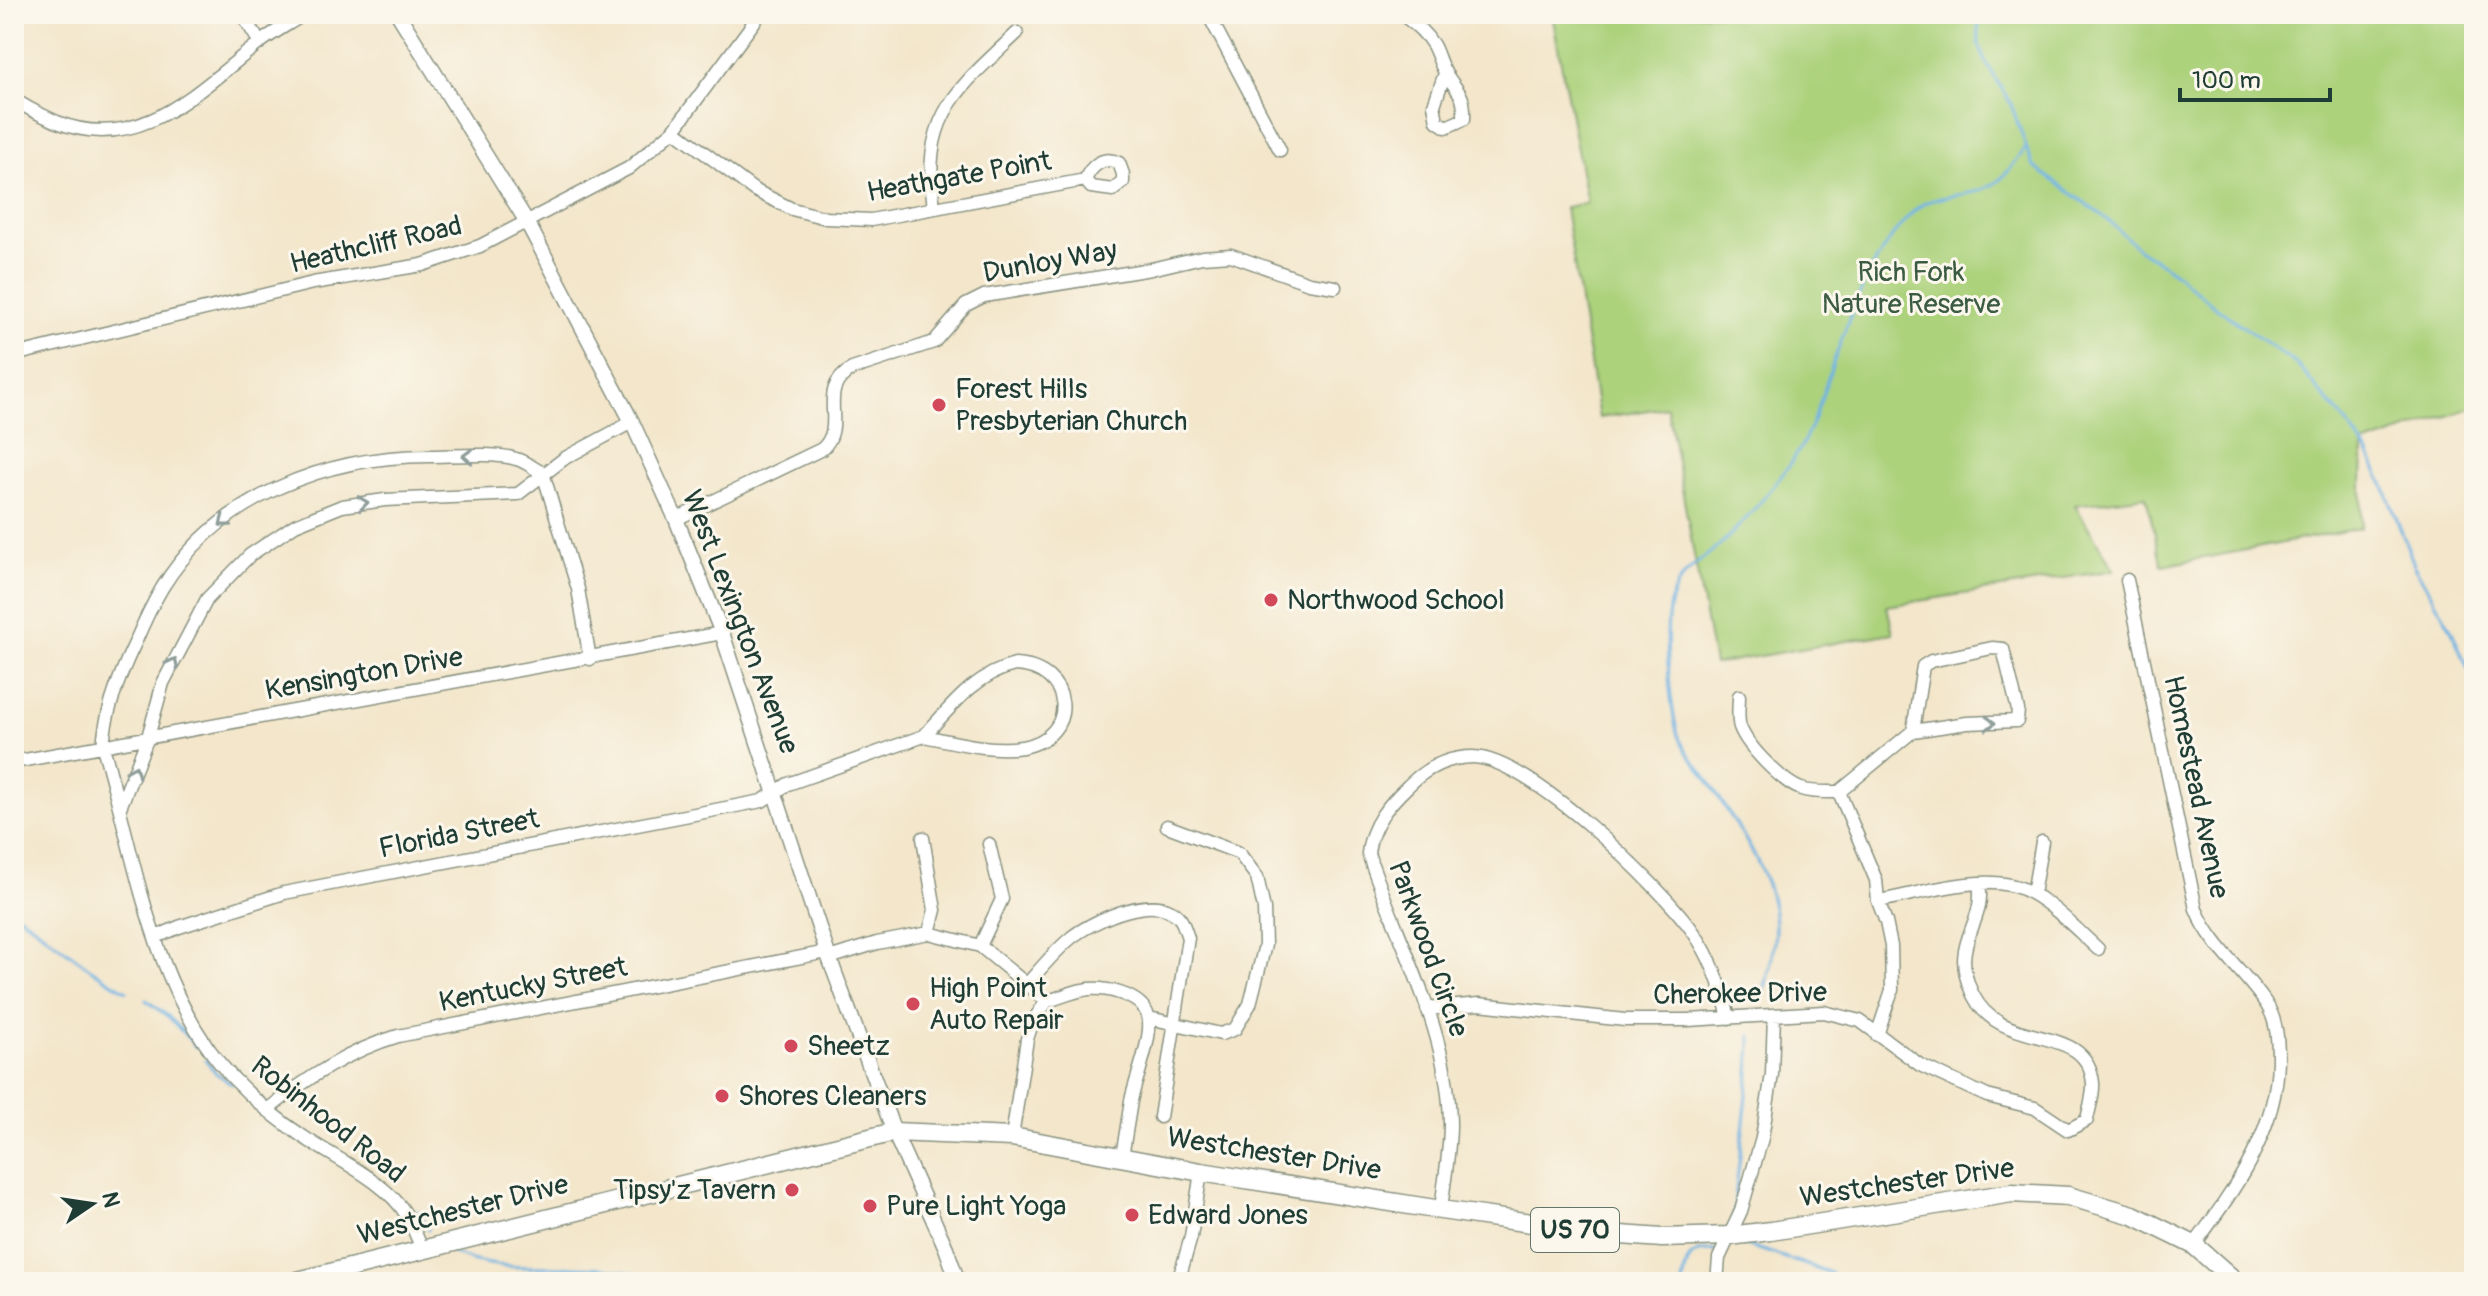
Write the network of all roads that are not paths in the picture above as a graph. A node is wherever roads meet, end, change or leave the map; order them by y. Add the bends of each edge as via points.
1 (242, 14) edge
2 (304, 14) edge
3 (398, 14) edge
4 (760, 14) edge
5 (1401, 14) edge
6 (1209, 15) edge
7 (1017, 33) dead end
8 (260, 43) junction
9 (1445, 73) dead end
10 (14, 99) edge
11 (674, 130) junction
12 (1280, 150) dead end
13 (1085, 180) dead end
14 (934, 207) junction
15 (527, 222) junction
16 (1335, 287) dead end
17 (14, 355) edge
18 (632, 422) junction
19 (543, 473) junction
20 (676, 519) junction
21 (2127, 580) dead end
22 (722, 633) junction
23 (590, 659) junction
24 (1739, 696) dead end
25 (1913, 731) junction
26 (924, 736) junction
27 (148, 737) junction
28 (103, 747) junction
29 (14, 762) edge
30 (1839, 792) junction
31 (775, 793) junction
32 (121, 805) junction
33 (1167, 826) dead end
34 (923, 838) dead end
35 (2042, 842) dead end
36 (989, 844) dead end
37 (1979, 883) junction
38 (2033, 894) junction
39 (1878, 901) junction
40 (929, 933) junction
41 (156, 937) junction
42 (980, 946) junction
43 (2098, 949) dead end
44 (828, 955) junction
45 (1028, 983) junction
46 (1047, 1001) junction
47 (1427, 1009) junction
48 (1774, 1015) junction
49 (1149, 1018) junction
50 (1729, 1018) junction
51 (1174, 1022) junction
52 (1877, 1035) junction
53 (267, 1110) junction
54 (1160, 1117) dead end
55 (894, 1132) junction
56 (1012, 1137) junction
57 (1122, 1157) junction
58 (1201, 1172) junction
59 (14, 1198) edge
60 (1441, 1210) junction
61 (16, 1221) edge
62 (1729, 1236) junction
63 (2194, 1245) junction
64 (422, 1249) junction
65 (294, 1282) edge
66 (958, 1282) edge
67 (1178, 1282) edge
68 (1717, 1282) edge
69 (2236, 1282) edge

1 - 8 street
2 - 8 street
3 - 15 street, West Lexington Avenue
4 - 11 street, Heathcliff Road
5 - 9 street via 1431,42
6 - 12 street
7 - 14 street via 950,100 934,147
8 - 10 street via 170,112 112,131 77,130
11 - 14 street, Heathgate Point via 754,190 792,209 826,218 871,220
11 - 15 street, Heathcliff Road via 629,168
13 - 14 street, Heathgate Point
15 - 17 street, Heathcliff Road via 433,262 313,283
15 - 18 street, West Lexington Avenue
16 - 20 street, Dunloy Way via 1218,255 984,296 966,305 934,342 844,373 833,391 832,435 822,449
18 - 19 street
18 - 20 street, West Lexington Avenue
19 - 23 street via 578,589
27 -> 19 street via 163,683 207,599 250,555 295,525 342,506 518,494
19 -> 28 street, Robinhood Road via 515,458 364,460 311,473 247,504 189,553 163,586 117,687
20 - 22 street, West Lexington Avenue
21 - 63 street, Homestead Avenue via 2196,909 2209,935 2265,1002 2277,1033 2276,1086 2260,1144
22 - 23 street, Kensington Drive
22 - 31 street, West Lexington Avenue
23 - 27 street, Kensington Drive
24 - 30 street via 1738,724 1758,753 1792,785
25 -> 25 street via 2017,721 2003,649 1923,666
25 - 30 street
26 - 26 street via 985,748 1022,747 1044,740 1059,725 1064,704 1046,673 1029,666 998,669 969,688
26 - 31 street, Florida Street
27 - 28 street, Kensington Drive
32 -> 27 street
28 - 29 street, Kensington Drive
28 - 32 street, Robinhood Road
30 - 39 street via 1876,880
31 - 41 street, Florida Street via 762,801 284,893
31 - 44 street, West Lexington Avenue
32 - 41 street, Robinhood Road
33 - 51 street via 1239,853 1257,877 1264,909 1265,945 1250,1004 1235,1029 1221,1034
34 - 40 street via 935,910
35 - 38 street
36 - 42 street via 1002,899
37 - 38 street
37 - 39 street
37 - 52 street, Cherokee Drive via 1977,911 1964,950 1971,991 2000,1025 2066,1044 2082,1055 2093,1088 2087,1120 2064,1128 2035,1108 1987,1096 1920,1065
38 - 43 street
39 - 52 street via 1891,946 1892,990
40 - 42 street
40 - 44 street, Kentucky Street
41 - 53 street, Robinhood Road via 181,1002 205,1042 230,1076
42 - 45 street
44 - 53 street, Kentucky Street via 398,1036 314,1074
44 - 55 street, West Lexington Avenue
45 - 46 street
45 - 51 street via 1060,947 1093,923 1131,909 1159,907 1181,919 1188,938
46 - 49 street via 1085,989 1110,991 1128,996
46 - 56 street via 1027,1039
47 - 50 street, Cherokee Drive via 1479,1004 1625,1020
47 - 50 street, Parkwood Circle via 1368,853 1370,835 1391,802 1417,777 1436,765 1472,757 1502,765 1556,800 1635,866 1696,935 1717,973
47 - 60 street, Parkwood Circle via 1441,1057 1450,1122
48 - 50 street, Cherokee Drive
48 - 52 street, Cherokee Drive via 1833,1014 1860,1021
48 - 62 street via 1762,1138
49 - 51 street
49 - 57 street
51 - 54 street
53 - 64 street, Robinhood Road via 390,1195 407,1214
55 - 56 main road, Westchester Drive / US 70
55 - 64 main road, Westchester Drive / US 70
55 - 66 street, West Lexington Avenue
56 - 57 main road, Westchester Drive / US 70
57 - 58 main road, Westchester Drive / US 70
58 - 60 main road, Westchester Drive / US 70
58 - 67 street
59 - 61 street
60 - 62 main road, Westchester Drive / US 70 via 1607,1234
62 - 63 main road, Westchester Drive / US 70 via 2012,1193 2068,1196 2133,1215
62 - 68 street via 1719,1258
63 - 69 main road, Westchester Drive / US 70
64 - 65 main road, Westchester Drive / US 70

